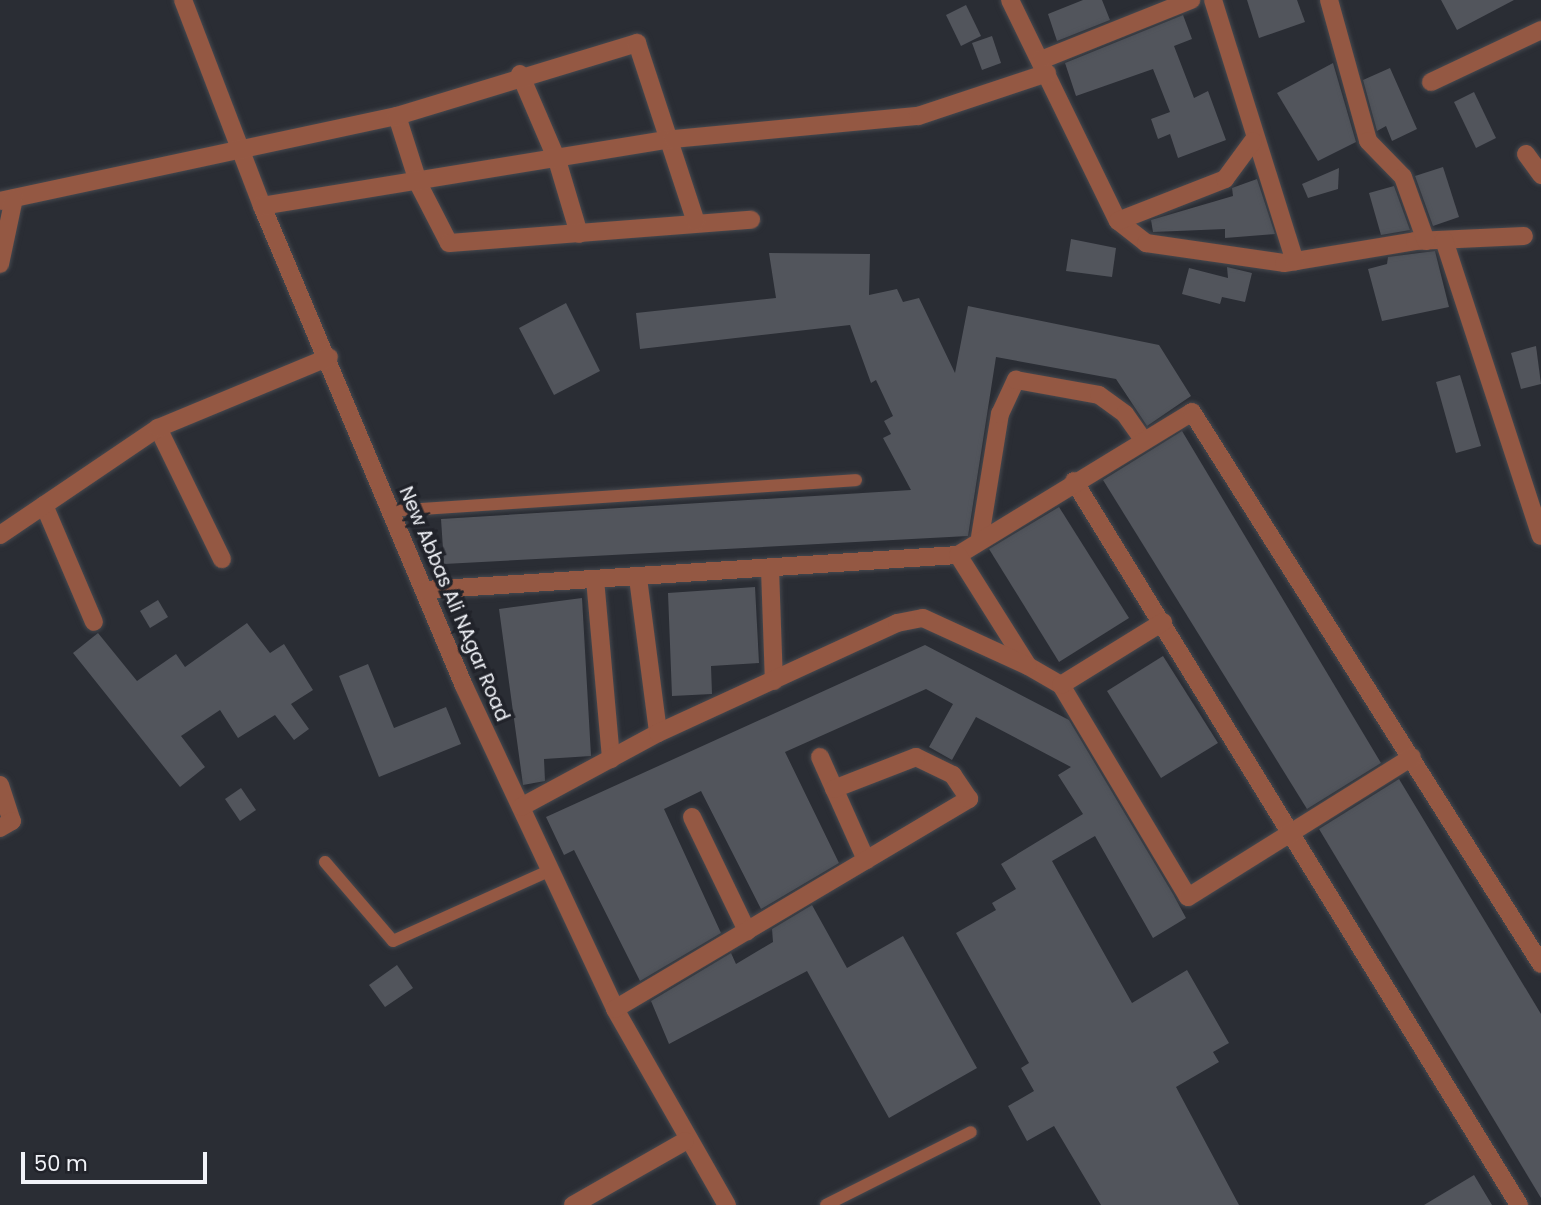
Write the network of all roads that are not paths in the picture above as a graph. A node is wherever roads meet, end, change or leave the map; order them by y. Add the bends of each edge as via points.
1 (183, 0) edge
2 (1010, 0) edge
3 (1191, 0) edge
4 (1213, 0) edge
5 (1329, 0) edge
6 (1541, 30) edge
7 (1044, 66) junction
8 (520, 74) junction
9 (1431, 82) dead end
10 (397, 116) junction
11 (673, 139) junction
12 (1253, 141) junction
13 (240, 151) junction
14 (1526, 154) dead end
15 (557, 160) junction
16 (1541, 175) edge
17 (419, 185) junction
18 (7, 200) edge
19 (262, 206) junction
20 (751, 220) dead end
21 (1118, 221) junction
22 (696, 222) junction
23 (579, 234) junction
24 (1524, 236) dead end
25 (1435, 240) junction
26 (1295, 261) junction
27 (0, 264) edge
28 (329, 357) junction
29 (158, 428) junction
30 (1141, 437) junction
31 (856, 480) dead end
32 (1074, 481) junction
33 (44, 505) junction
34 (390, 511) junction
35 (0, 535) edge
36 (1541, 536) edge
37 (980, 537) junction
38 (958, 555) junction
39 (222, 559) dead end
40 (770, 569) junction
41 (639, 578) junction
42 (595, 579) junction
43 (425, 590) junction
44 (94, 622) dead end
45 (1163, 622) junction
46 (1028, 666) junction
47 (774, 681) junction
48 (1061, 685) junction
49 (658, 733) junction
50 (820, 757) dead end
51 (1412, 757) junction
52 (611, 759) junction
53 (0, 785) edge
54 (834, 789) junction
55 (522, 807) junction
56 (692, 817) dead end
57 (0, 828) edge
58 (1293, 832) junction
59 (866, 860) junction
60 (325, 862) dead end
61 (551, 870) junction
62 (747, 930) junction
63 (1541, 964) edge
64 (615, 1009) junction
65 (971, 1132) dead end
66 (685, 1141) junction
67 (573, 1205) edge
68 (727, 1205) edge
69 (826, 1205) edge
70 (1519, 1205) edge

1 - 13 street, New Abbas Ali NAgar Road
2 - 7 street
3 - 7 street
4 - 12 street
5 - 25 street via 1367,141 1403,177
6 - 9 street
7 - 11 street via 918,116
7 - 21 street
8 - 10 street
8 - 11 street via 637,43
8 - 15 street
10 - 13 street
10 - 17 street
11 - 15 street
11 - 22 street
12 - 21 street via 1225,178
12 - 26 street
13 - 18 street
13 - 19 street, New Abbas Ali NAgar Road
14 - 16 street
15 - 17 street
15 - 23 street
17 - 19 street
17 - 23 street via 449,243
18 - 27 street
19 - 28 street, New Abbas Ali NAgar Road
20 - 22 street
21 - 26 street via 1152,244
22 - 23 street
24 - 25 street
25 - 26 street
25 - 36 street
28 - 29 street
28 - 34 street, New Abbas Ali NAgar Road
29 - 33 street
29 - 39 street
30 - 32 street
30 - 37 street via 1099,395 1016,380 1000,414
30 - 51 street via 1192,412
31 - 34 lane
32 - 37 street
32 - 45 street
33 - 35 street
33 - 44 street
34 - 43 street, New Abbas Ali NAgar Road
37 - 38 street
38 - 40 street
38 - 46 street
40 - 41 street
40 - 47 street
41 - 42 street
41 - 49 street
42 - 43 street
42 - 52 street
43 - 55 street, New Abbas Ali NAgar Road
45 - 48 street
45 - 58 street
46 - 47 street via 923,618 897,623
46 - 48 street
47 - 49 street
48 - 58 street via 1188,897
49 - 52 street
50 - 54 street
51 - 58 street
51 - 63 street
52 - 55 street
53 - 57 street via 12,821
54 - 59 street
54 - 59 street via 916,757 953,775 969,799
55 - 61 street, New Abbas Ali NAgar Road
56 - 62 street
58 - 70 street
59 - 62 street
60 - 61 lane via 394,941
61 - 64 street, New Abbas Ali NAgar Road
62 - 64 street
64 - 66 street, New Abbas Ali NAgar Road
65 - 69 lane
66 - 67 street
66 - 68 street, New Abbas Ali NAgar Road

